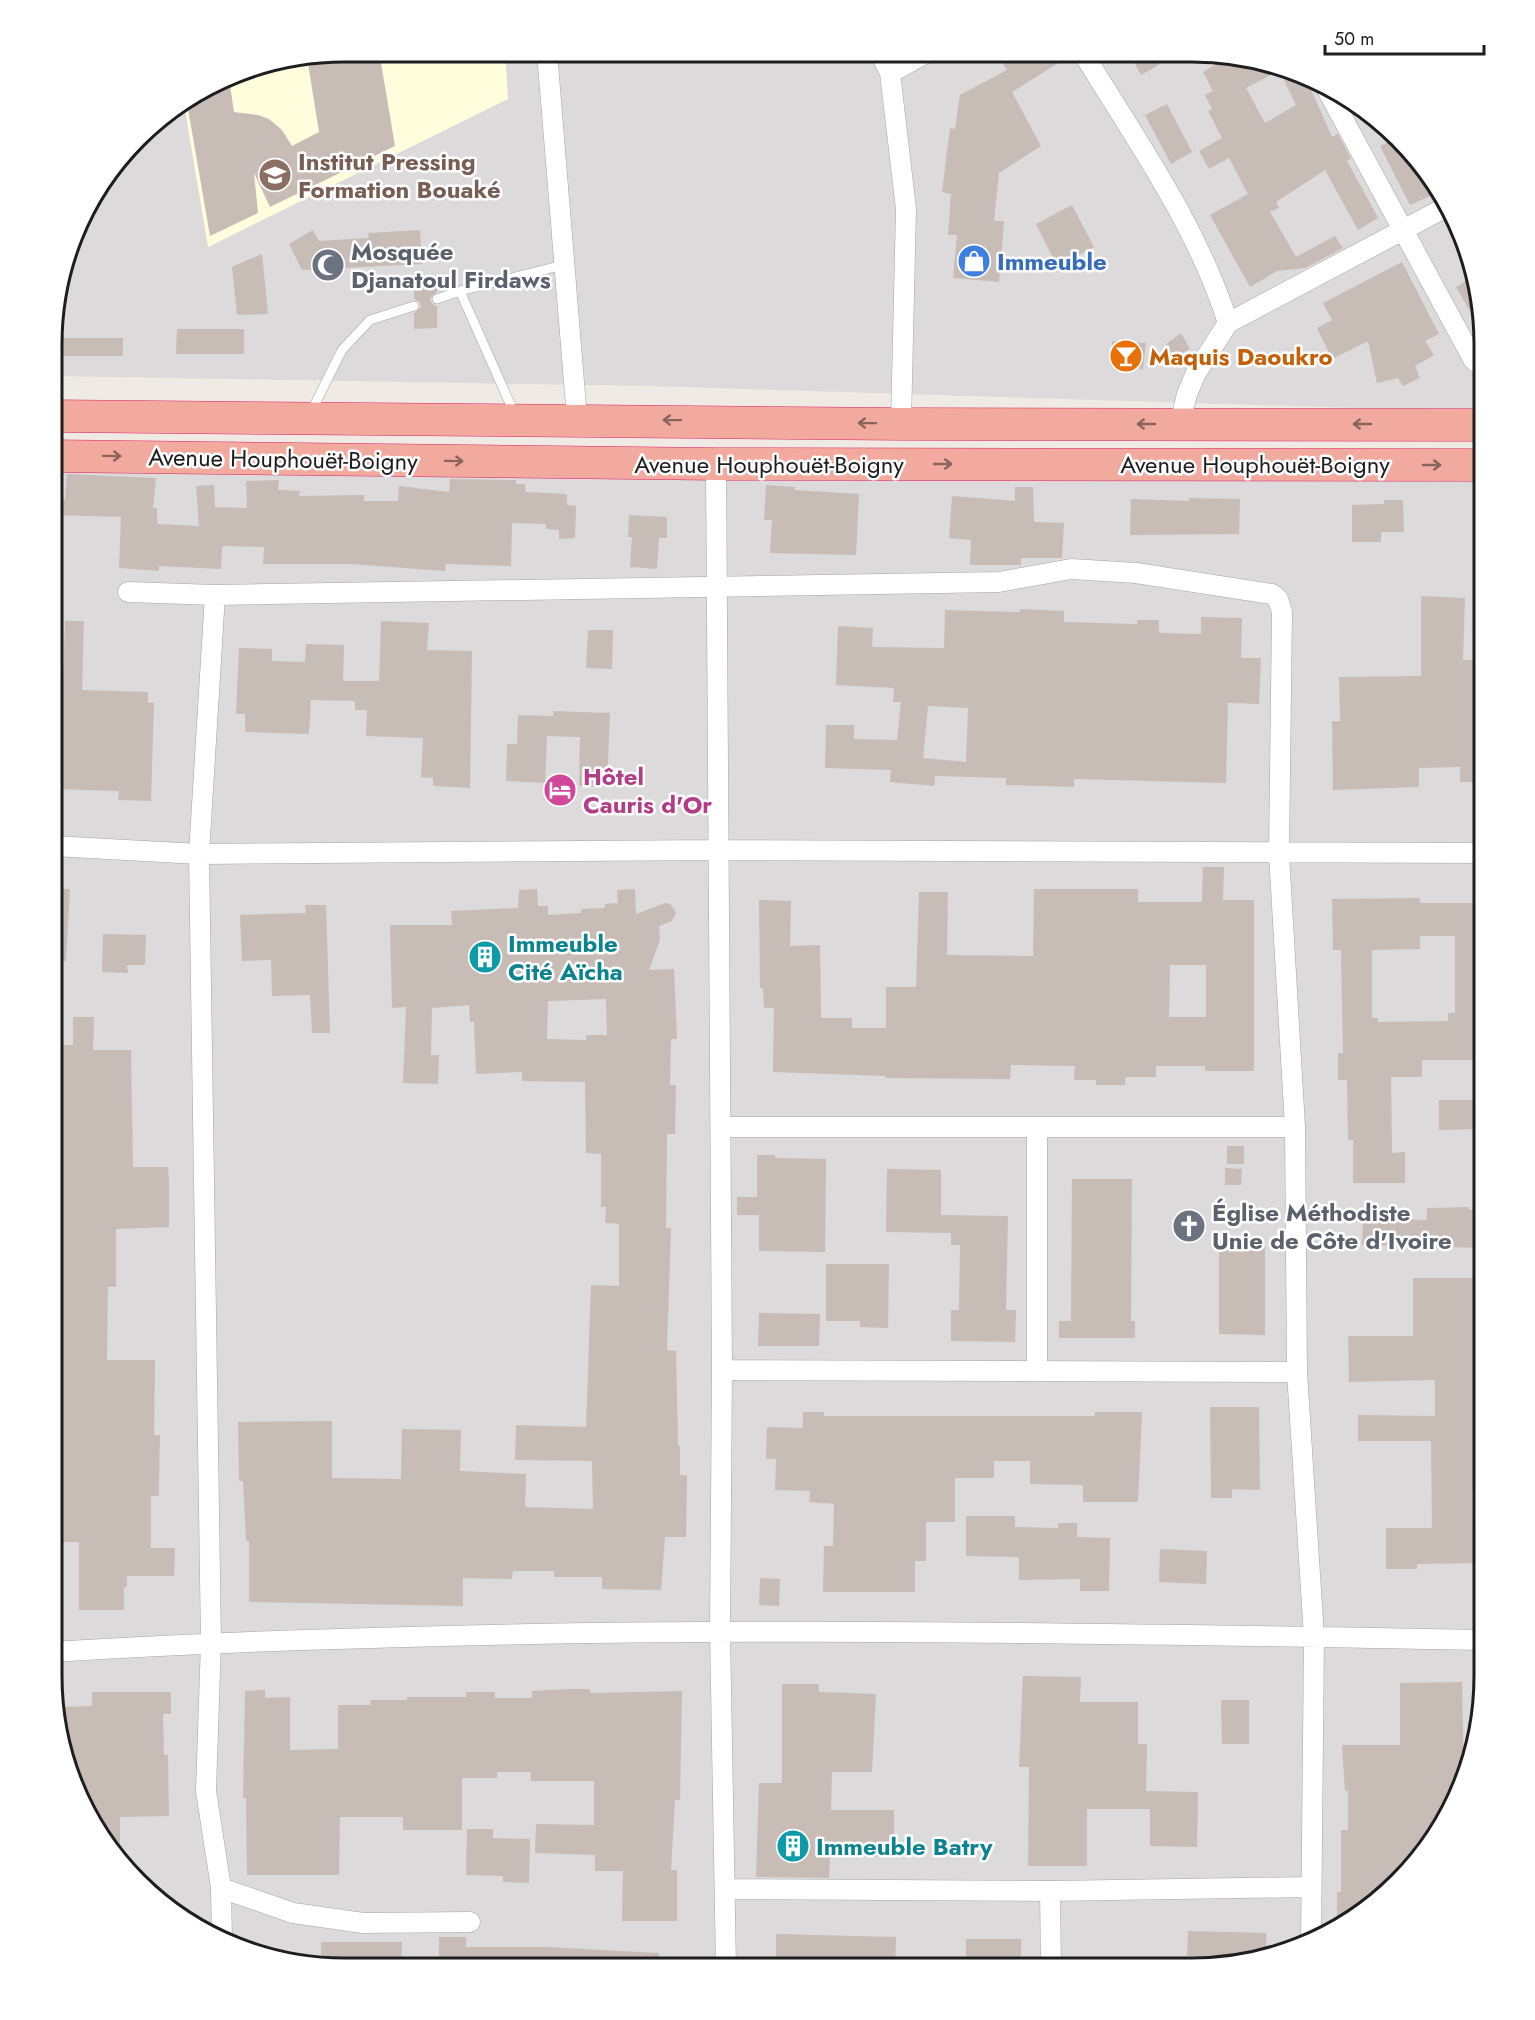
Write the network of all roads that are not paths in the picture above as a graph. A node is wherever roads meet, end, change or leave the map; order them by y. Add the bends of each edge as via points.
1 (548, 62) edge
2 (885, 62) edge
3 (910, 62) edge
4 (1089, 62) edge
5 (890, 73) junction
6 (1334, 100) edge
7 (1440, 210) edge
8 (1404, 228) junction
9 (563, 265) junction
10 (460, 291) junction
11 (437, 299) dead end
12 (414, 306) dead end
13 (1228, 322) junction
14 (1474, 360) edge
15 (62, 416) edge
16 (517, 418) junction
17 (307, 419) junction
18 (577, 419) junction
19 (1180, 423) junction
20 (901, 424) junction
21 (1474, 425) edge
22 (62, 456) edge
23 (716, 465) junction
24 (1474, 465) edge
25 (716, 587) junction
26 (128, 592) dead end
27 (214, 596) junction
28 (62, 847) edge
29 (719, 850) junction
30 (1474, 853) edge
31 (199, 854) junction
32 (1280, 854) junction
33 (721, 1126) junction
34 (1037, 1127) junction
35 (1295, 1127) junction
36 (722, 1370) junction
37 (1037, 1371) junction
38 (1298, 1372) junction
39 (720, 1631) junction
40 (1314, 1637) junction
41 (1474, 1640) edge
42 (211, 1642) junction
43 (62, 1651) edge
44 (1311, 1887) junction
45 (221, 1888) junction
46 (725, 1889) junction
47 (1050, 1891) junction
48 (470, 1922) dead end
49 (222, 1930) edge
50 (1311, 1931) edge
51 (726, 1958) edge
52 (1051, 1958) edge

1 - 9 street
2 - 5 street
3 - 5 street
4 - 13 street via 1168,189
5 - 20 street via 906,209
6 - 8 street
7 - 8 street
8 - 13 street
8 - 14 street
9 - 10 lane
9 - 18 street
10 - 11 lane
10 - 16 lane
12 - 17 lane via 370,320 342,350
13 - 19 street via 1196,373
15 - 17 highway, Avenue Houphouët-Boigny
16 - 17 highway, Avenue Houphouët-Boigny
16 - 18 highway, Avenue Houphouët-Boigny
20 -> 18 highway, Avenue Houphouët-Boigny
19 -> 20 highway, Avenue Houphouët-Boigny
21 -> 19 highway, Avenue Houphouët-Boigny
22 -> 23 highway, Avenue Houphouët-Boigny
23 -> 24 highway, Avenue Houphouët-Boigny
23 - 25 street
25 - 27 street
25 - 29 street
25 - 32 street via 999,582 1071,569 1136,573 1272,594 1282,612
26 - 27 street
27 - 31 street
28 - 31 street
29 - 31 street
29 - 32 street
29 - 33 street
30 - 32 street
31 - 42 street
32 - 35 street
33 - 34 street
33 - 36 street
34 - 35 street
34 - 37 street
35 - 38 street
36 - 37 street
36 - 39 street
37 - 38 street
38 - 40 street
39 - 40 street
39 - 42 street
39 - 46 street
40 - 41 street
40 - 44 street
42 - 43 street
42 - 45 street via 206,1791
44 - 47 street
44 - 50 street
45 - 48 street via 294,1913 363,1923
45 - 49 street
46 - 47 street
46 - 51 street
47 - 52 street

